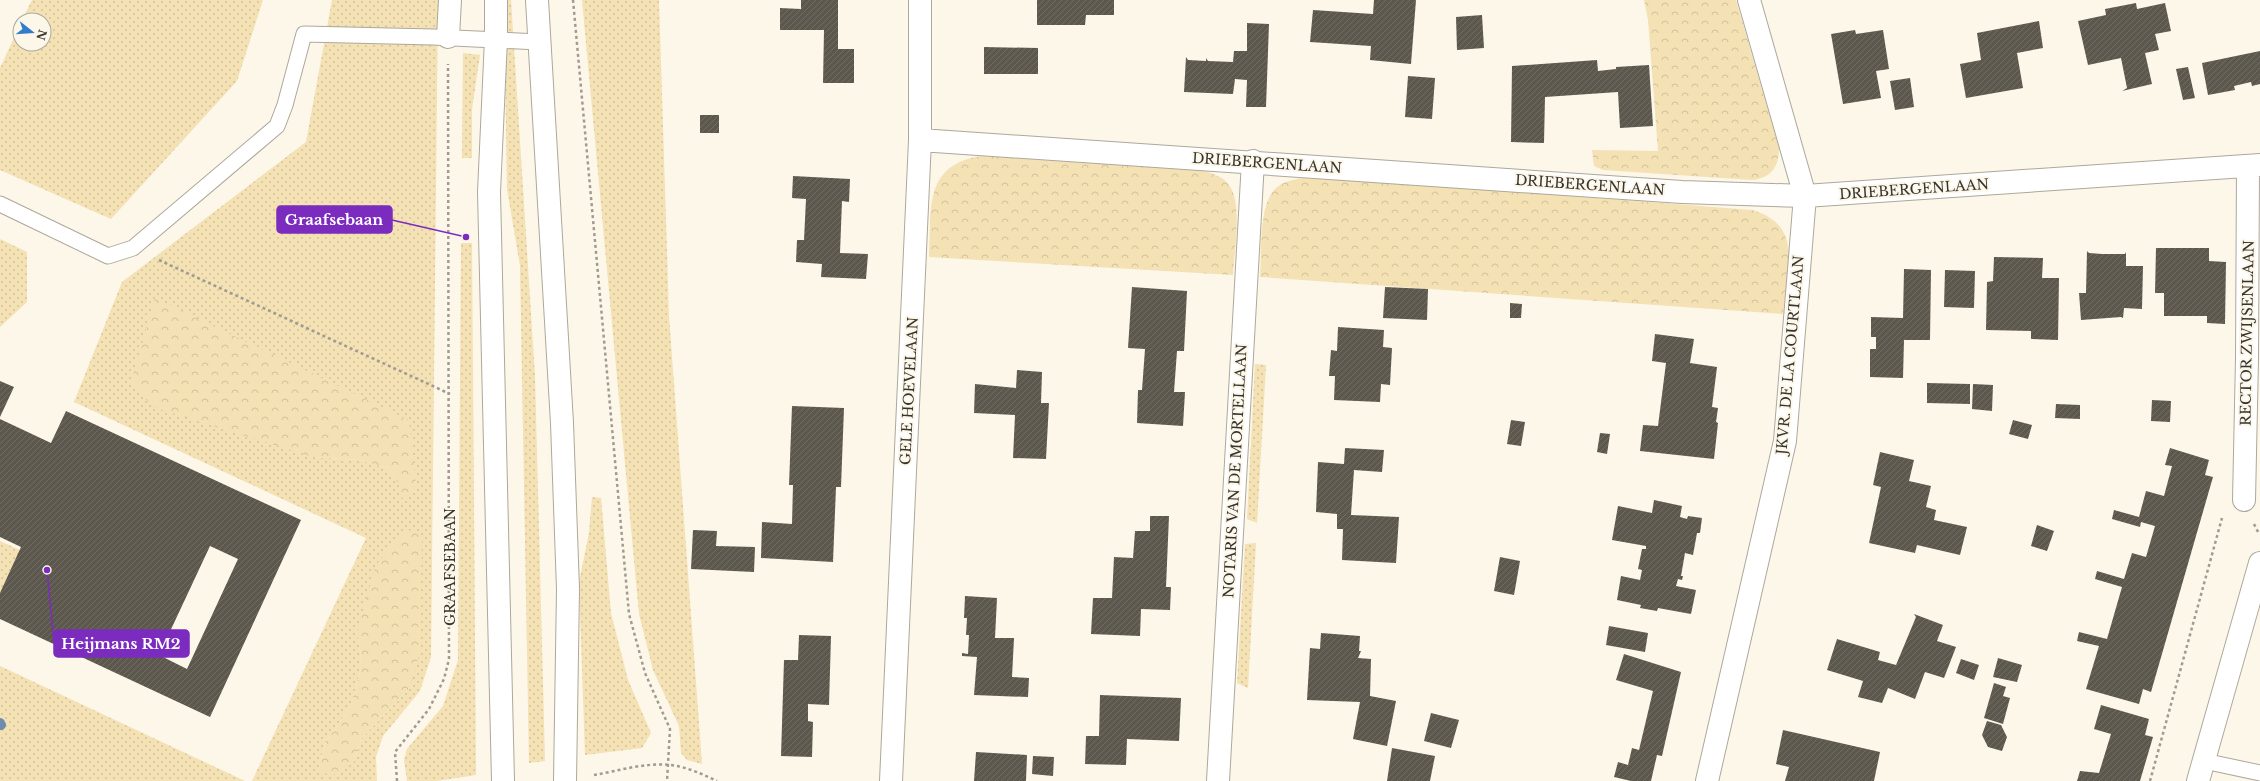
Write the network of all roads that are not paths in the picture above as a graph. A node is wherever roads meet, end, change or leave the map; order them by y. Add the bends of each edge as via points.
1 (450, 0) edge
2 (496, 0) edge
3 (537, 0) edge
4 (920, 0) edge
5 (1749, 0) edge
6 (448, 37) junction
7 (496, 39) junction
8 (539, 42) junction
9 (920, 140) junction
10 (1253, 161) junction
11 (2254, 165) edge
12 (1805, 196) junction
13 (0, 204) edge
14 (2244, 500) road end
15 (2260, 563) edge
16 (2201, 771) edge
17 (2260, 773) edge
18 (565, 780) edge
19 (503, 781) edge
20 (890, 781) edge
21 (1218, 781) edge
22 (1707, 781) edge

1 - 6 street
2 - 7 street
3 - 8 street
4 - 9 street, GELE HOEVELAAN
5 - 12 street, JKVR. DE LA COURTLAAN
6 - 7 lane
6 - 13 lane via 304,34 277,126 133,248 108,256
7 - 8 lane
7 - 19 street via 489,192
8 - 18 street via 562,423 568,589
9 - 10 street, DRIEBERGENLAAN
9 - 20 street, GELE HOEVELAAN
10 - 12 street, DRIEBERGENLAAN via 1682,192
10 - 21 street, NOTARIS VAN DE MORTELLAAN
11 - 12 street, DRIEBERGENLAAN
11 - 14 street, RECTOR ZWIJSENLAAN
12 - 22 street, JKVR. DE LA COURTLAAN via 1785,441
15 - 16 street
16 - 17 lane

